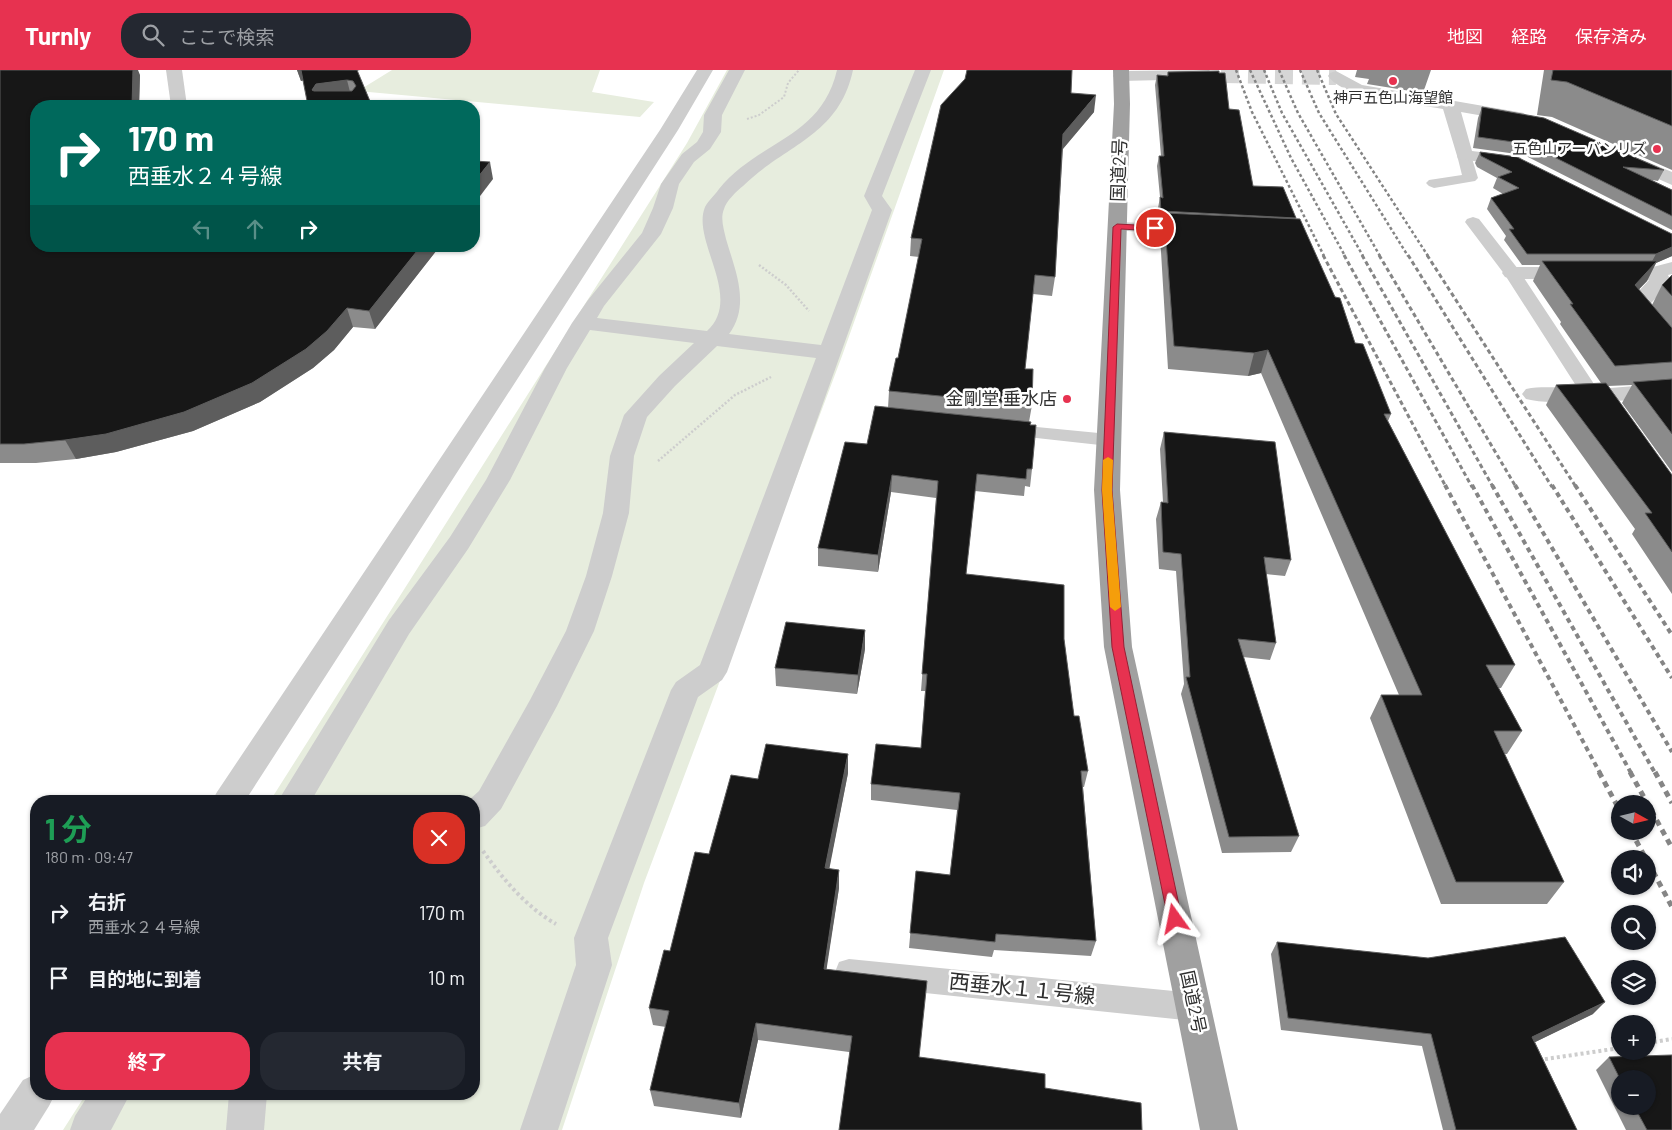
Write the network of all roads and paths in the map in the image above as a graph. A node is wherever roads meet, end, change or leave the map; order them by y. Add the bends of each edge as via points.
1 (174, 70) edge
2 (705, 70) edge
3 (737, 70) edge
4 (799, 70) edge
5 (845, 70) edge
6 (923, 70) edge
7 (1121, 73) edge
8 (1221, 74) edge
9 (1336, 76) tunnel mouth
10 (178, 100) edge
11 (1451, 106) junction
12 (1536, 121) edge
13 (712, 132) junction
14 (1612, 152) edge
15 (1464, 155) junction
16 (1534, 170) edge
17 (1672, 178) edge
18 (1434, 183) dead end
19 (1473, 222) dead end
20 (1117, 227) junction
21 (1203, 231) edge
22 (722, 255) junction
23 (1663, 271) edge
24 (1512, 273) junction
25 (583, 323) junction
26 (711, 339) junction
27 (1672, 345) edge
28 (830, 353) junction
29 (773, 376) dead end
30 (1672, 390) edge
31 (1596, 393) junction
32 (1534, 394) dead end
33 (1620, 420) edge
34 (984, 428) edge
35 (1109, 440) junction
36 (616, 513) junction
37 (232, 795) edge
38 (298, 795) edge
39 (480, 810) edge
40 (480, 846) edge
41 (591, 938) junction
42 (849, 972) edge
43 (1194, 1007) junction
44 (1672, 1040) edge
45 (1656, 1042) edge
46 (1611, 1049) edge
47 (1531, 1062) edge
48 (31, 1100) edge
49 (107, 1100) edge
50 (248, 1100) edge
51 (12, 1130) edge
52 (89, 1130) edge
53 (245, 1130) edge
54 (539, 1130) edge
55 (1219, 1130) edge

1 - 10 street
2 - 37 street
3 - 13 street via 713,115
4 - 13 path via 788,83 784,97 759,115
5 - 22 street via 841,88 831,107 812,128 749,170 714,208 713,227
6 - 28 street via 874,196 882,210
7 - 8 street
7 - 20 highway, 国道2号
9 - 11 street via 1357,89
11 - 12 street
11 - 15 street
13 - 25 street via 670,184 651,234
14 - 17 street
15 - 16 street via 1517,161
15 - 18 lane via 1470,178
19 - 24 lane
20 - 21 lane
20 - 35 highway, 国道2号
22 - 26 street via 730,289 730,310 722,329
22 - 28 path via 754,262 776,275 797,295 813,317
23 - 24 street
23 - 27 street via 1658,285 1637,305
24 - 31 lane
25 - 26 street
25 - 38 street via 498,480 459,544 399,627
26 - 28 street
26 - 36 street via 666,381 636,415 622,456
28 - 41 street via 712,672 686,690
29 - 36 path via 735,395 640,477
30 - 31 street
31 - 32 street
31 - 33 street
34 - 35 lane
35 - 43 highway, 国道2号 via 1107,490 1118,647
36 - 39 street via 580,631 490,800
40 - 41 path via 513,889 548,920
41 - 54 street via 594,965
42 - 43 lane, 西垂水１１号線
43 - 55 highway, 国道2号
44 - 45 path
46 - 47 path
48 - 51 street
49 - 52 street
50 - 53 street

